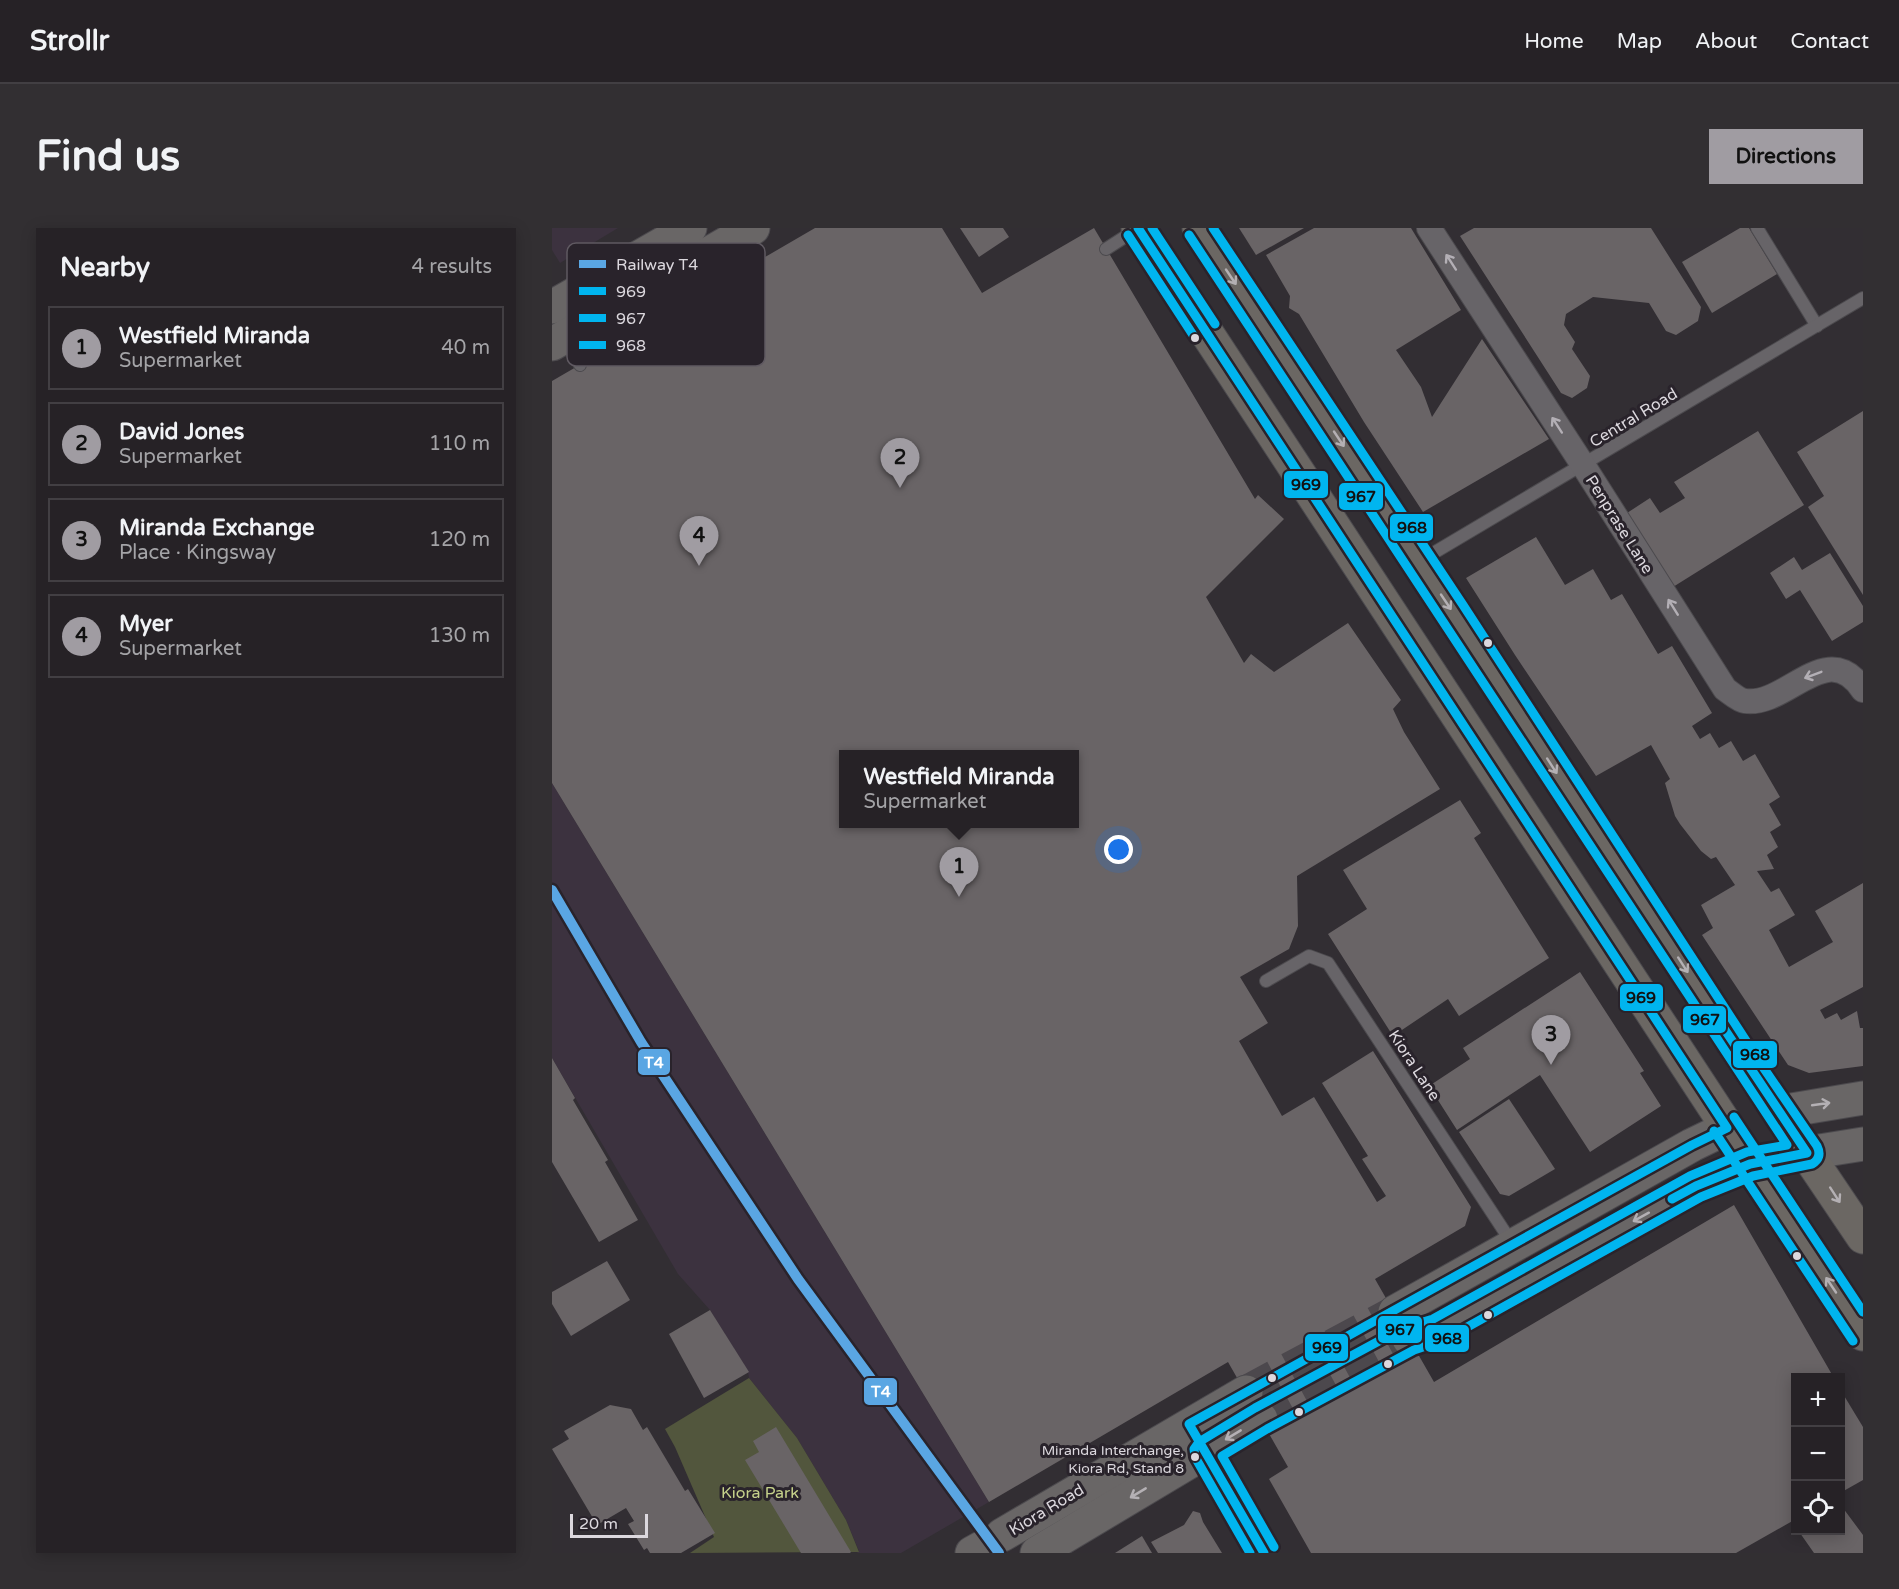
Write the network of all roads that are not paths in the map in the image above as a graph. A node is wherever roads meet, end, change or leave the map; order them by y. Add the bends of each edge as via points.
1 (690, 228) edge
2 (753, 228) edge
3 (1138, 228) edge
4 (1199, 228) edge
5 (1429, 228) edge
6 (1757, 228) edge
7 (664, 243) edge
8 (730, 243) edge
9 (1106, 249) dead end
10 (567, 298) edge
11 (1863, 298) edge
12 (552, 307) edge
13 (1817, 326) junction
14 (1583, 465) junction
15 (1419, 562) junction
16 (1863, 690) edge
17 (1266, 981) dead end
18 (1863, 1098) edge
19 (1779, 1112) junction
20 (1726, 1128) junction
21 (1863, 1144) edge
22 (1807, 1153) junction
23 (1750, 1164) junction
24 (1863, 1237) edge
25 (1512, 1245) junction
26 (1863, 1334) edge
27 (1253, 1405) tunnel mouth
28 (1198, 1438) junction
29 (985, 1545) edge
30 (1037, 1553) edge
31 (1264, 1553) edge

1 - 7 street
2 - 8 street
3 - 9 lane
3 - 20 main road
4 -> 15 main road
14 -> 5 street, Penprase Lane
6 - 13 lane
10 - 12 street
11 - 13 lane, Central Road
13 - 14 lane, Central Road
14 - 15 lane, Central Road
16 -> 14 street, Penprase Lane via 1856,680 1836,670 1816,671 1763,701 1743,701 1725,689
15 -> 19 main road
17 - 25 lane, Kiora Lane via 1309,956 1328,963
19 -> 18 street
19 - 20 main road
19 - 22 main road
20 - 23 main road
20 - 25 street
21 - 22 street
22 - 23 main road
22 -> 24 main road
23 -> 25 street via 1696,1186 1438,1330 1402,1325
26 -> 23 main road
27 - 28 street, Kiora Road
28 - 29 street, Kiora Road
28 -> 30 street, Kiora Road
28 - 31 street

